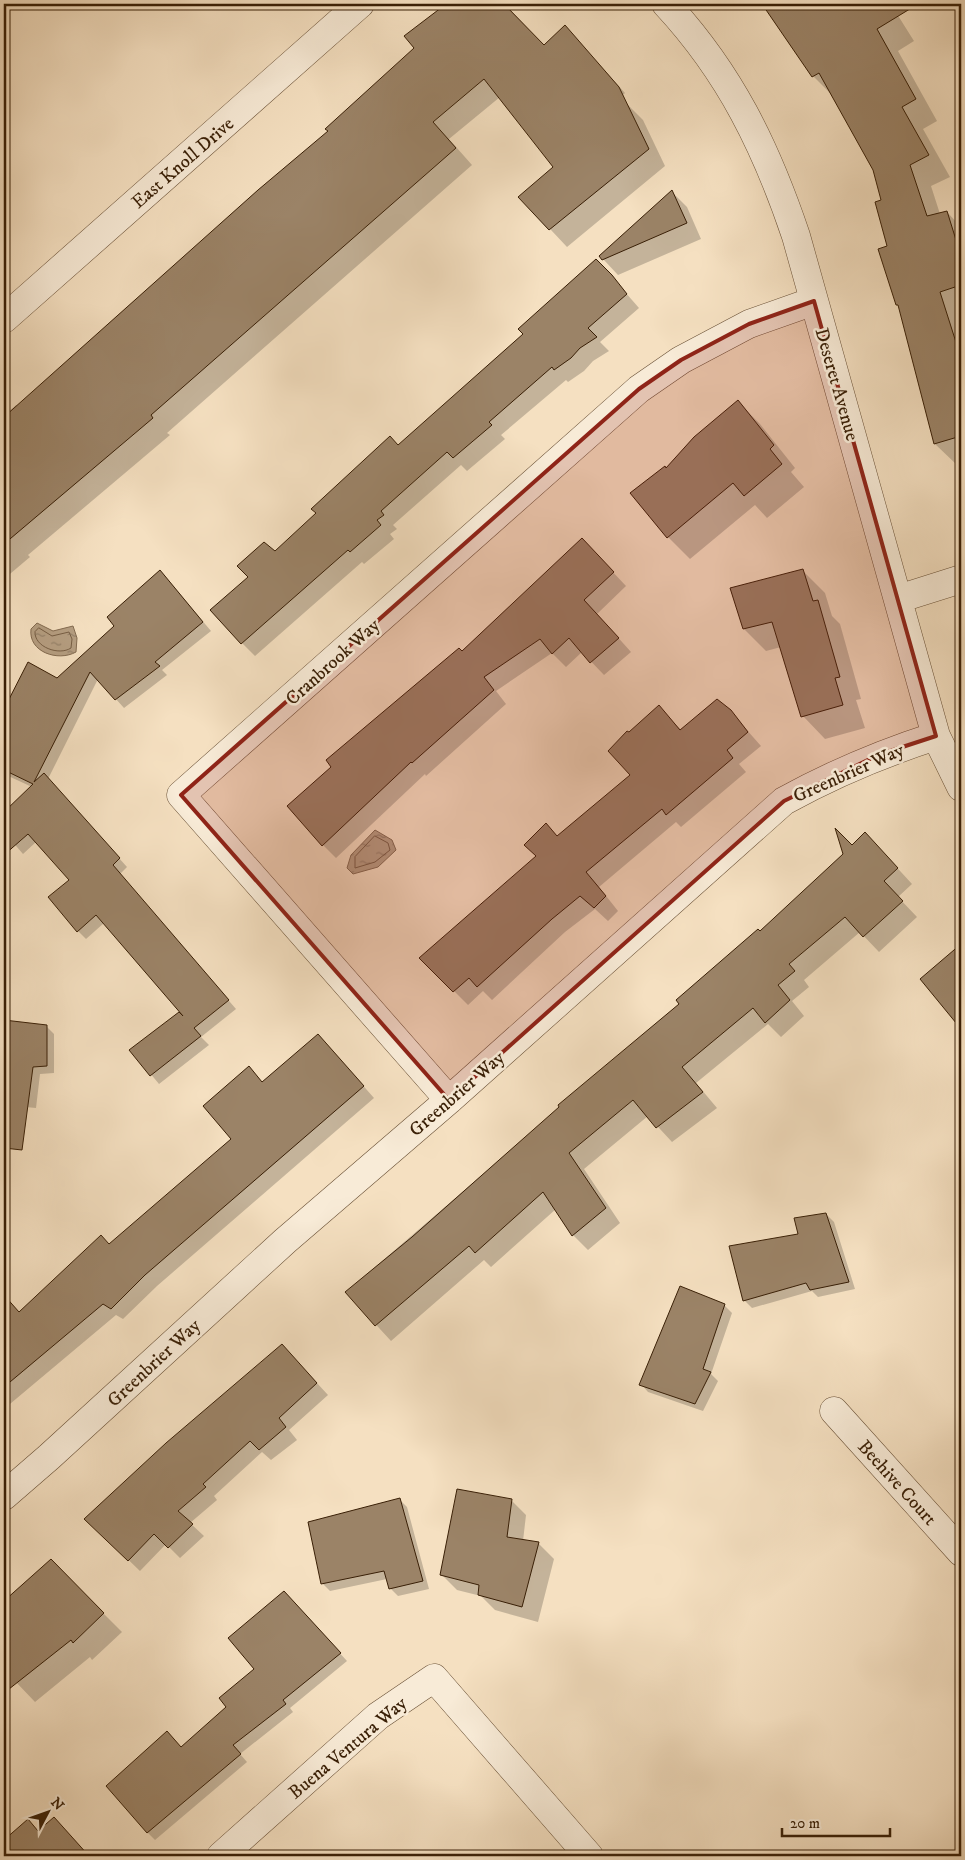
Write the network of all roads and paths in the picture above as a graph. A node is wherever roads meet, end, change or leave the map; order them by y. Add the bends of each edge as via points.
1 (360, 4) edge
2 (666, 4) edge
3 (814, 301) junction
4 (4, 319) edge
5 (961, 579) edge
6 (898, 599) junction
7 (936, 736) junction
8 (961, 787) edge
9 (449, 1100) junction
10 (834, 1411) dead end
11 (4, 1496) edge
12 (961, 1552) edge
13 (221, 1856) edge
14 (589, 1856) edge

1 - 4 street, East Knoll Drive
2 - 3 street, Deseret Avenue via 721,72 751,124 777,179
3 - 6 street, Deseret Avenue
3 - 9 street, Cranbrook Way via 750,324 681,360 638,389 181,795
5 - 6 street
6 - 7 street, Deseret Avenue
7 - 8 street, Deseret Avenue
7 - 9 street, Greenbrier Way via 878,755 784,801
9 - 11 street, Greenbrier Way via 284,1241
10 - 12 street, Beehive Court
13 - 14 street, Buena Ventura Way via 378,1716 434,1678

